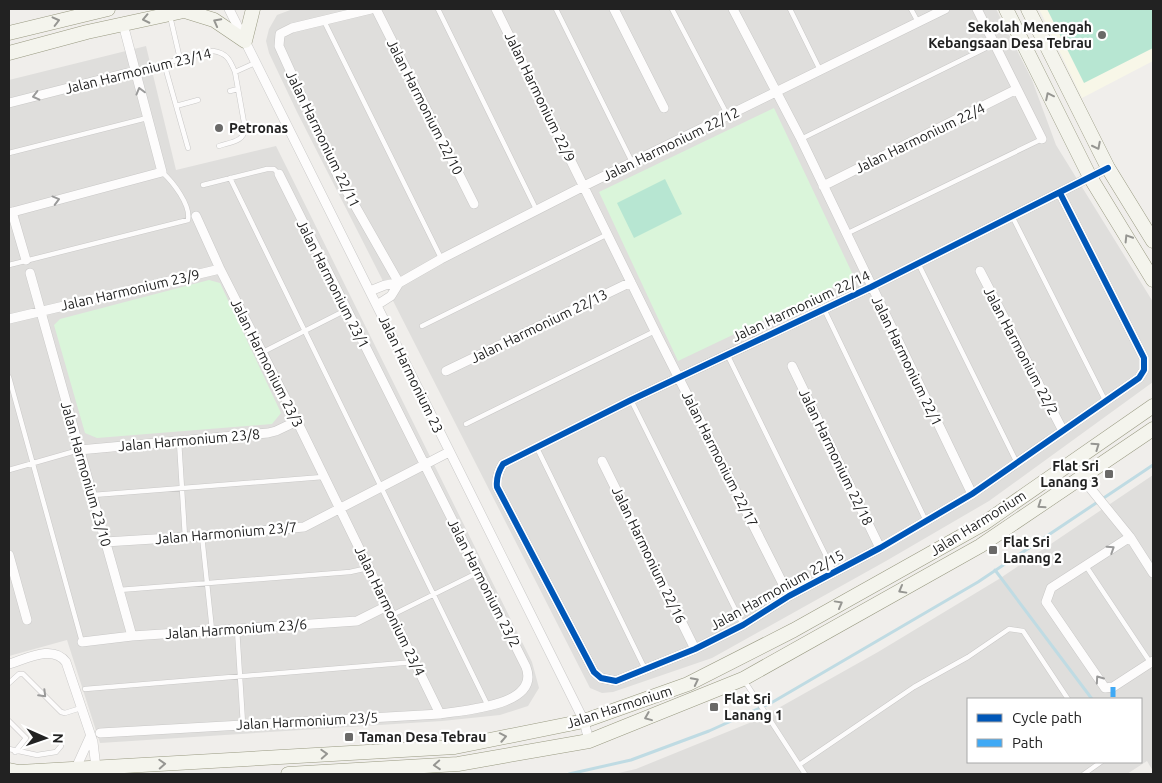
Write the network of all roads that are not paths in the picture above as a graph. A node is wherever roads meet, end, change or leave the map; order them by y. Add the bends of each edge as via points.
1 (108, 9) edge
2 (229, 9) edge
3 (253, 9) edge
4 (371, 9) edge
5 (376, 9) edge
6 (438, 9) edge
7 (496, 9) edge
8 (556, 9) edge
9 (614, 9) edge
10 (672, 9) edge
11 (733, 9) edge
12 (790, 9) edge
13 (911, 9) edge
14 (945, 9) edge
15 (977, 9) edge
16 (1006, 9) edge
17 (1028, 9) edge
18 (189, 10) edge
19 (169, 14) junction
20 (323, 20) junction
21 (918, 22) junction
22 (123, 24) junction
23 (9, 33) edge
24 (245, 41) junction
25 (994, 44) junction
26 (9, 53) edge
27 (180, 59) junction
28 (164, 63) junction
29 (255, 63) junction
30 (135, 71) junction
31 (820, 71) junction
32 (235, 72) junction
33 (238, 89) junction
34 (1017, 89) junction
35 (230, 91) dead end
36 (777, 92) junction
37 (198, 100) dead end
38 (9, 103) edge
39 (176, 106) junction
40 (664, 108) dead end
41 (728, 116) junction
42 (147, 118) junction
43 (801, 139) junction
44 (1042, 139) joint
45 (219, 146) dead end
46 (188, 148) dead end
47 (9, 154) edge
48 (632, 163) junction
49 (1108, 168) junction
50 (162, 172) junction
51 (279, 174) joint
52 (1090, 177) junction
53 (230, 178) junction
54 (203, 185) dead end
55 (584, 186) junction
56 (822, 186) junction
57 (1060, 193) junction
58 (474, 204) dead end
59 (537, 210) junction
60 (11, 212) edge
61 (196, 216) dead end
62 (1012, 216) junction
63 (608, 234) junction
64 (846, 234) junction
65 (1153, 241) edge
66 (441, 259) junction
67 (26, 260) junction
68 (918, 263) junction
69 (9, 265) edge
70 (220, 269) junction
71 (980, 271) dead end
72 (30, 273) dead end
73 (1153, 280) edge
74 (631, 282) junction
75 (399, 283) junction
76 (871, 287) junction
77 (370, 291) junction
78 (377, 306) junction
79 (824, 309) junction
80 (346, 310) junction
81 (40, 312) junction
82 (9, 319) edge
83 (422, 326) dead end
84 (655, 330) junction
85 (305, 331) junction
86 (262, 353) junction
87 (727, 354) junction
88 (792, 366) dead end
89 (446, 371) dead end
90 (9, 377) edge
91 (679, 377) junction
92 (631, 400) junction
93 (1106, 402) junction
94 (1153, 406) edge
95 (297, 421) junction
96 (466, 424) dead end
97 (1153, 429) edge
98 (1063, 430) junction
99 (180, 441) junction
100 (537, 448) junction
101 (79, 450) junction
102 (449, 452) junction
103 (602, 461) dead end
104 (32, 463) junction
105 (1016, 463) junction
106 (503, 464) joint
107 (424, 465) junction
108 (9, 470) edge
109 (324, 477) junction
110 (1082, 478) junction
111 (382, 487) junction
112 (181, 488) junction
113 (972, 494) junction
114 (92, 495) junction
115 (339, 509) junction
116 (926, 521) junction
117 (202, 536) junction
118 (185, 537) junction
119 (1130, 537) junction
120 (105, 542) junction
121 (880, 548) junction
122 (9, 555) edge
123 (1086, 566) junction
124 (368, 568) junction
125 (479, 572) junction
126 (834, 572) junction
127 (1153, 573) edge
128 (207, 584) junction
129 (119, 590) junction
130 (434, 594) junction
131 (789, 596) junction
132 (387, 606) junction
133 (392, 615) junction
134 (27, 620) dead end
135 (743, 625) junction
136 (237, 629) junction
137 (212, 630) junction
138 (132, 636) junction
139 (82, 642) joint
140 (695, 649) junction
141 (415, 662) junction
142 (1152, 662) edge
143 (9, 664) edge
144 (646, 670) junction
145 (239, 677) junction
146 (743, 679) junction
147 (9, 683) edge
148 (86, 689) dead end
149 (513, 698) joint
150 (1067, 698) edge
151 (488, 706) junction
152 (81, 708) junction
153 (440, 714) junction
154 (9, 721) edge
155 (584, 721) junction
156 (243, 724) junction
157 (100, 732) dead end
158 (90, 737) junction
159 (589, 741) junction
160 (61, 746) dead end
161 (9, 750) edge
162 (15, 752) junction
163 (1100, 763) edge
164 (799, 765) junction
165 (458, 769) edge
166 (9, 770) edge
167 (75, 771) edge
168 (94, 771) edge
169 (288, 774) edge
170 (805, 774) edge
171 (1084, 774) edge

23 -> 1 main road
2 - 24 street, Jalan Harmonium 23
3 - 24 main road
4 - 20 street
5 - 58 street, Jalan Harmonium 22/10
6 - 59 lane
7 - 55 street, Jalan Harmonium 22/9
8 - 48 lane
9 - 40 street
10 - 41 lane
11 - 36 street, Jalan Harmonium 22/1
12 - 31 lane
13 - 21 lane
14 - 21 street, Jalan Harmonium 22/12
15 - 25 street
52 -> 16 main road
17 -> 49 main road
18 - 19 main road
24 -> 18 main road via 214,20
19 -> 22 main road
19 - 27 lane
20 - 66 lane
20 - 75 street, Jalan Harmonium 22/11 via 280,34 279,46 337,174
21 - 31 street, Jalan Harmonium 22/12
22 - 26 main road
22 - 30 street
24 - 29 street, Jalan Harmonium 23
25 - 34 street
25 - 43 lane
27 - 28 lane, Jalan Harmonium 23/14
27 - 32 lane, Jalan Harmonium 23/14 via 221,52 230,59
28 - 30 lane, Jalan Harmonium 23/14
28 - 39 lane
29 - 32 lane
29 - 77 street, Jalan Harmonium 23
30 -> 38 street, Jalan Harmonium 23/14
42 -> 30 street
31 - 36 street, Jalan Harmonium 22/12
32 - 33 lane
33 - 35 lane
33 - 45 lane via 245,133 238,140
34 - 44 street
34 - 56 street, Jalan Harmonium 22/4
36 - 41 street, Jalan Harmonium 22/12
36 - 43 street, Jalan Harmonium 22/1
37 - 39 lane
39 - 46 lane
41 - 48 street, Jalan Harmonium 22/12
42 - 47 lane
42 - 50 street
43 - 56 street, Jalan Harmonium 22/1
44 - 64 lane
48 - 55 street, Jalan Harmonium 22/12
49 - 52 street, Jalan Harmonium 22/14
49 - 65 main road
60 -> 50 street
50 - 67 lane via 171,180 188,210 188,220
51 - 53 lane, Jalan Harmonium 23/1 via 274,169 267,169
51 - 80 street, Jalan Harmonium 23/1
52 - 57 street, Jalan Harmonium 22/14
73 -> 52 main road
53 - 54 lane, Jalan Harmonium 23/1
53 - 85 lane
55 - 59 street, Jalan Harmonium 22/12
55 - 63 street, Jalan Harmonium 22/17
56 - 64 street, Jalan Harmonium 22/1
57 - 62 street, Jalan Harmonium 22/14
57 - 93 street, Jalan Harmonium 22/15 via 1144,358 1144,370 1139,378
59 - 66 street, Jalan Harmonium 22/12
60 - 67 street
61 - 70 street, Jalan Harmonium 23/3
62 - 68 street, Jalan Harmonium 22/14
62 - 93 lane
63 - 74 street, Jalan Harmonium 22/17
63 - 83 lane
64 - 76 street, Jalan Harmonium 22/1
66 - 75 street, Jalan Harmonium 22/12
67 - 69 lane
68 - 76 street, Jalan Harmonium 22/14
68 - 105 lane
70 - 81 street, Jalan Harmonium 23/9
70 - 86 street, Jalan Harmonium 23/3
71 - 98 street, Jalan Harmonium 22/2
72 - 81 street, Jalan Harmonium 23/10
74 - 84 street, Jalan Harmonium 22/17
74 - 89 street, Jalan Harmonium 22/13
75 - 77 street, Jalan Harmonium 22/12
75 - 78 street, Jalan Harmonium 22/12 via 391,296
76 - 79 street, Jalan Harmonium 22/14
76 - 113 street, Jalan Harmonium 22/1
77 - 78 street, Jalan Harmonium 23
78 - 102 street, Jalan Harmonium 23
79 - 87 street, Jalan Harmonium 22/14
79 - 116 lane
80 - 85 lane
80 - 107 street, Jalan Harmonium 23/1
81 - 82 street, Jalan Harmonium 23/9
81 - 101 street, Jalan Harmonium 23/10
84 - 91 street, Jalan Harmonium 22/17
84 - 96 lane
85 - 86 lane
85 - 111 lane
86 - 95 street, Jalan Harmonium 23/3
87 - 91 street, Jalan Harmonium 22/14
87 - 126 lane
88 - 121 street, Jalan Harmonium 22/18
90 - 104 lane
91 - 92 street, Jalan Harmonium 22/14
91 - 131 street, Jalan Harmonium 22/17
92 - 100 street, Jalan Harmonium 22/14
92 - 135 lane
93 - 98 street, Jalan Harmonium 22/15
155 -> 94 main road, Jalan Harmonium via 688,684 802,625 983,524
95 - 99 street, Jalan Harmonium 23/8 via 276,431
95 - 109 street, Jalan Harmonium 23/3
97 - 110 main road, Jalan Harmonium
98 - 105 street, Jalan Harmonium 22/15
99 - 101 street, Jalan Harmonium 23/8
99 - 112 lane
100 - 106 street, Jalan Harmonium 22/14
100 - 144 lane
101 - 104 lane
101 - 114 street, Jalan Harmonium 23/10
102 - 107 street, Jalan Harmonium 23/7
102 - 155 street, Jalan Harmonium 23
103 - 140 street, Jalan Harmonium 22/16
104 - 108 lane
104 - 139 lane
105 - 113 street, Jalan Harmonium 22/15
106 - 144 street, Jalan Harmonium 22/15 via 498,471 497,488 594,672 601,678 616,681
107 - 111 street, Jalan Harmonium 23/7
107 - 125 street, Jalan Harmonium 23/2
109 - 112 lane
109 - 115 street, Jalan Harmonium 23/3
110 - 119 street
110 -> 146 main road, Jalan Harmonium via 980,546
111 - 115 street, Jalan Harmonium 23/7
111 - 130 lane
112 - 114 lane
112 - 118 lane
113 - 116 street, Jalan Harmonium 22/15
114 - 120 street, Jalan Harmonium 23/10
115 - 117 street, Jalan Harmonium 23/7 via 304,527
115 - 124 street, Jalan Harmonium 23/4
116 - 121 street, Jalan Harmonium 22/15
117 - 118 street, Jalan Harmonium 23/7
117 - 128 lane
118 - 120 street, Jalan Harmonium 23/7
123 -> 119 street
119 - 127 street
120 - 129 street, Jalan Harmonium 23/10
121 - 126 street, Jalan Harmonium 22/15
122 - 134 street
123 - 142 lane
142 -> 123 street via 1113,687 1105,688 1046,602 1051,588
124 - 128 lane
124 - 132 street, Jalan Harmonium 23/4
125 - 130 lane
125 - 149 street, Jalan Harmonium 23/2 via 528,672 525,687
126 - 131 street, Jalan Harmonium 22/15
128 - 129 lane
128 - 137 lane
129 - 138 street, Jalan Harmonium 23/10
130 - 133 lane
130 - 151 lane
131 - 135 street, Jalan Harmonium 22/15
132 - 133 street, Jalan Harmonium 23/4
132 - 136 street, Jalan Harmonium 23/6 via 357,621
133 - 141 street, Jalan Harmonium 23/4
135 - 140 street, Jalan Harmonium 22/15
136 - 137 street, Jalan Harmonium 23/6
136 - 145 lane
137 - 138 street, Jalan Harmonium 23/6
138 - 139 street, Jalan Harmonium 23/6
140 - 144 street, Jalan Harmonium 22/15
141 - 145 lane
141 - 153 street, Jalan Harmonium 23/4
143 - 152 street via 47,653 59,655 66,662
145 - 148 lane
145 - 156 lane
146 -> 159 main road, Jalan Harmonium
146 - 164 lane
147 -> 152 lane via 23,674 62,712
149 - 151 street, Jalan Harmonium 23/5
150 - 164 lane via 1023,631 1009,629 968,657 914,687
151 - 153 street, Jalan Harmonium 23/5
152 - 158 street
153 - 156 street, Jalan Harmonium 23/5
154 - 162 lane via 26,738
155 - 159 street, Jalan Harmonium 23
168 -> 155 main road, Jalan Harmonium via 455,747
156 - 157 street, Jalan Harmonium 23/5
158 - 167 street
158 - 168 street
159 - 165 main road, Jalan Harmonium
160 - 162 lane via 56,752 37,755
161 - 162 lane
163 - 171 lane
164 - 170 lane
165 -> 169 main road, Jalan Harmonium
166 - 167 main road, Jalan Harmonium
167 - 168 main road, Jalan Harmonium

